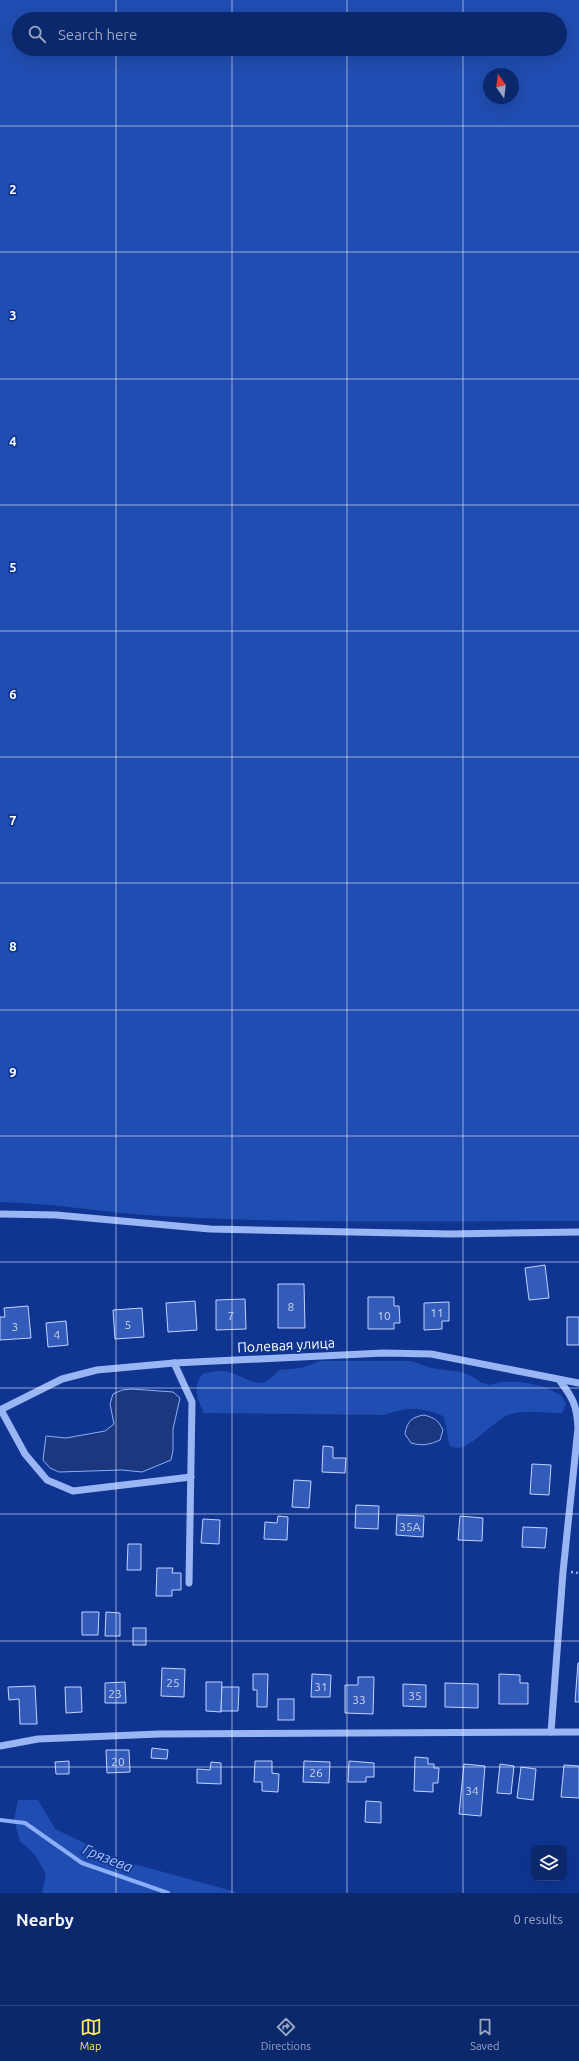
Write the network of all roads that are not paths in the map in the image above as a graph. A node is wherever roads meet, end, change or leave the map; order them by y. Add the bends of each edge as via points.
1 (0, 1214) edge
2 (579, 1232) edge
3 (174, 1363) junction
4 (560, 1381) junction
5 (579, 1383) edge
6 (0, 1410) edge
7 (191, 1477) junction
8 (189, 1584) dead end
9 (551, 1732) junction
10 (579, 1732) edge
11 (0, 1746) edge

1 - 2 street via 56,1215 210,1229 450,1234
3 - 4 street, Полевая улица via 384,1353 431,1354
3 - 6 street, Полевая улица via 97,1370 62,1379
3 - 7 street via 192,1402
4 - 5 street, Полевая улица
4 - 9 street via 573,1398 578,1428 563,1572
6 - 7 street via 25,1454 47,1480 73,1491
7 - 8 street
9 - 10 street
9 - 11 street via 159,1734 38,1739

